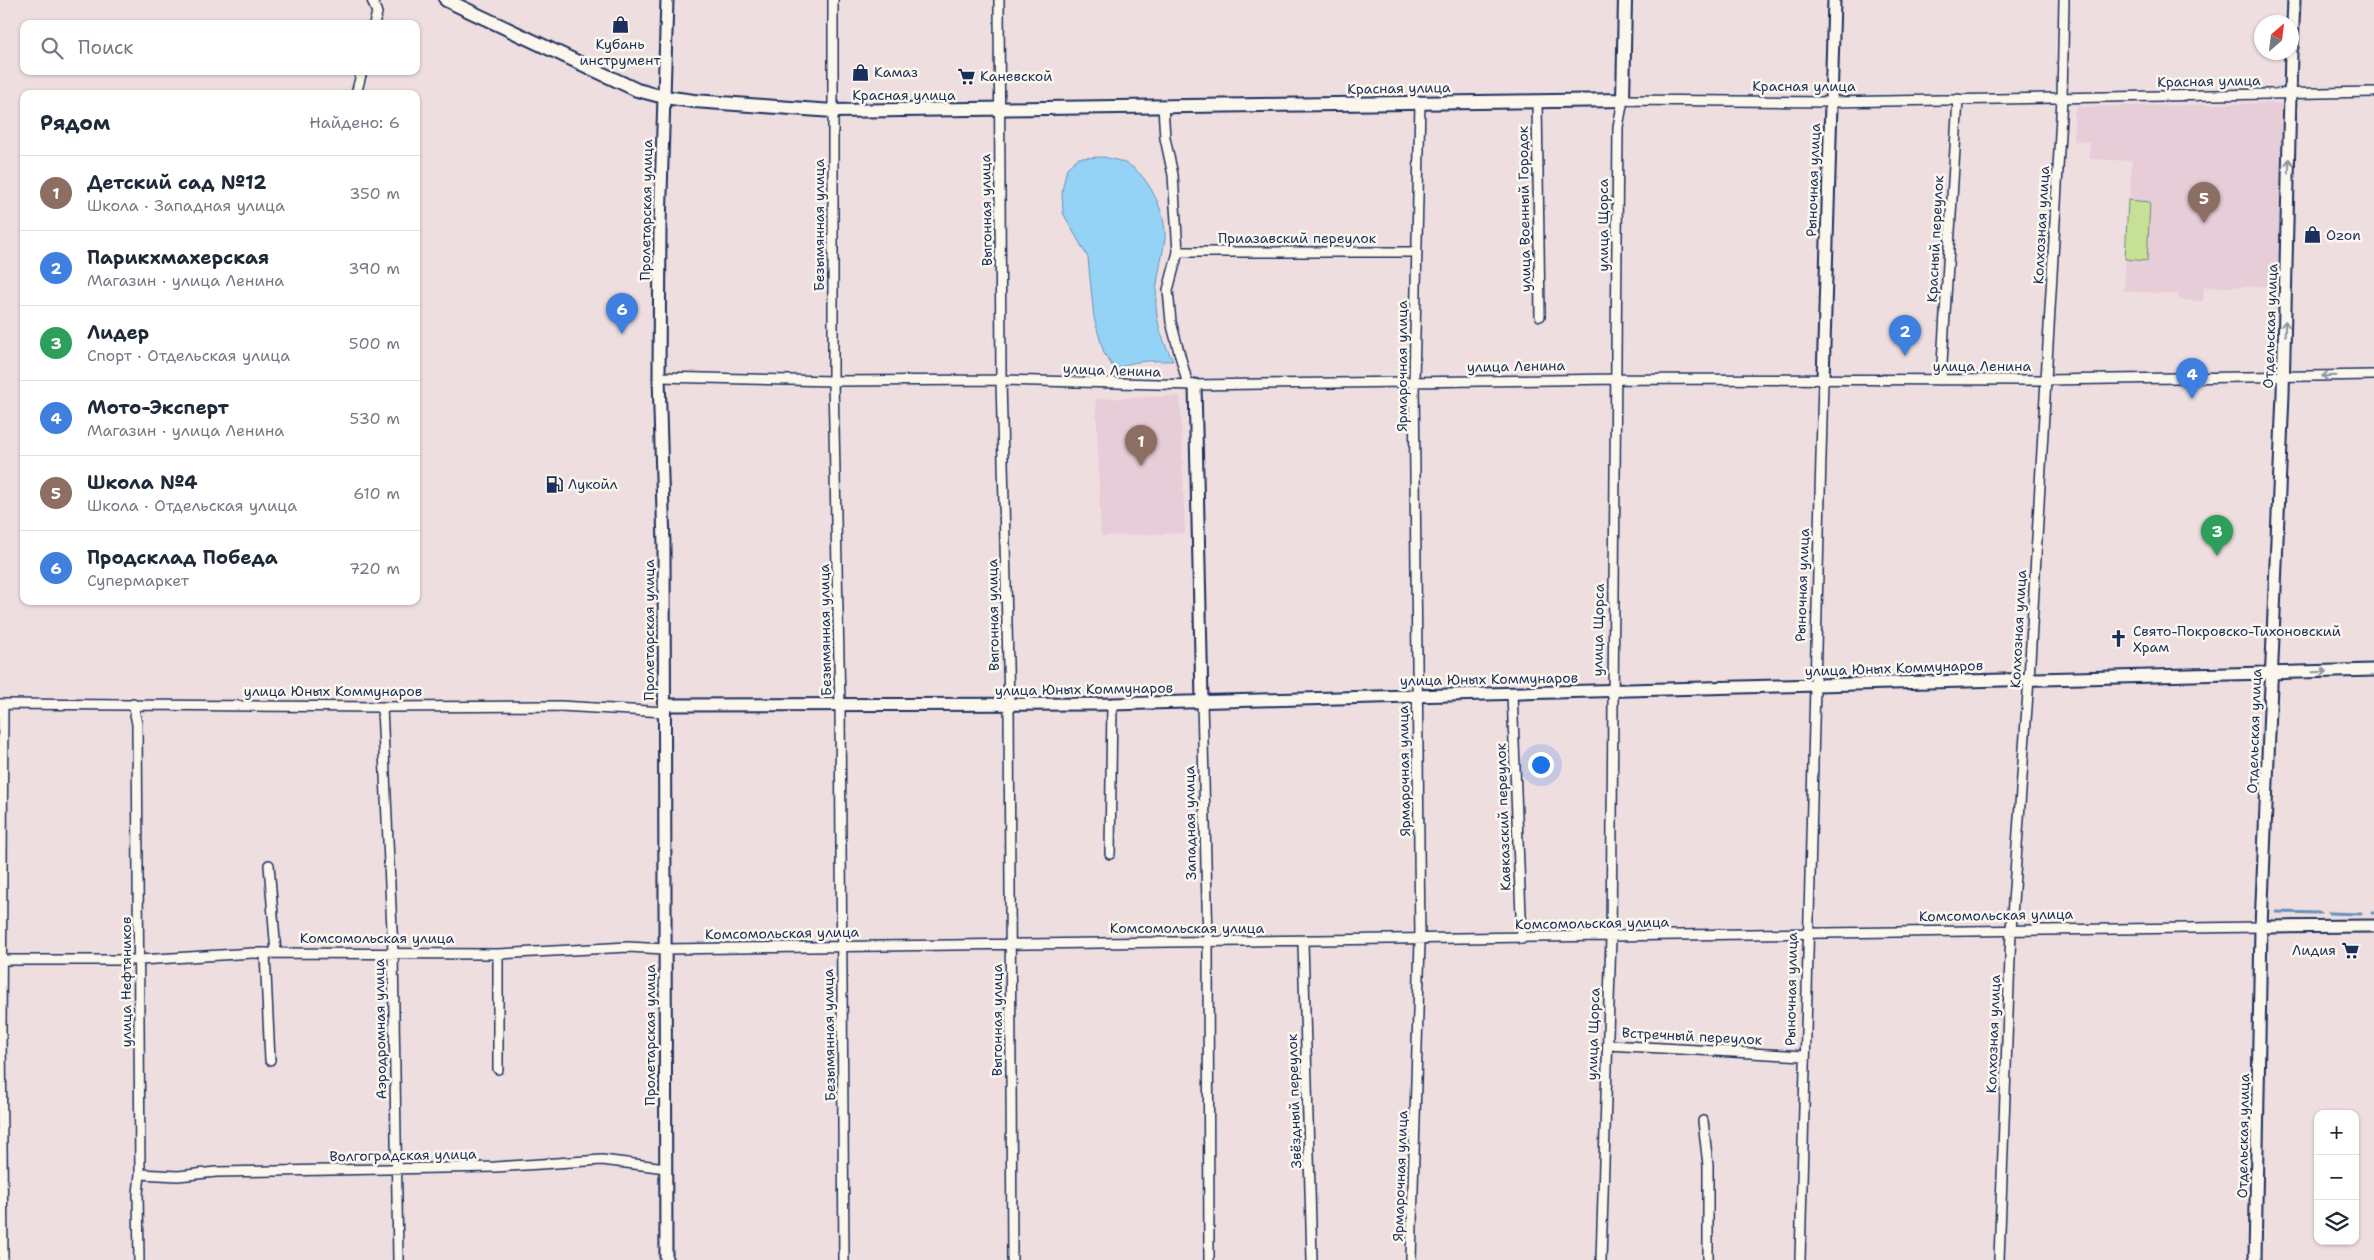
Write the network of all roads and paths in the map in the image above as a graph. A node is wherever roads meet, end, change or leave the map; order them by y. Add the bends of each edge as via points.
1 (372, 0) edge
2 (446, 0) edge
3 (667, 0) edge
4 (833, 0) edge
5 (1000, 0) edge
6 (1625, 0) edge
7 (1834, 0) edge
8 (2064, 0) edge
9 (2294, 0) edge
10 (2293, 15) edge
11 (375, 20) edge
12 (2291, 60) edge
13 (361, 75) edge
14 (357, 90) edge
15 (2374, 92) edge
16 (2290, 94) junction
17 (664, 97) junction
18 (2062, 98) junction
19 (1958, 99) junction
20 (1623, 100) junction
21 (1537, 101) junction
22 (1420, 102) junction
23 (1830, 102) junction
24 (1163, 107) junction
25 (998, 109) junction
26 (833, 110) junction
27 (1178, 252) junction
28 (1417, 252) junction
29 (1540, 316) dead end
30 (2374, 375) edge
31 (659, 377) junction
32 (2283, 377) junction
33 (1616, 379) junction
34 (1001, 380) junction
35 (1823, 380) junction
36 (1941, 380) junction
37 (2046, 380) junction
38 (833, 381) junction
39 (1414, 382) junction
40 (1192, 385) junction
41 (2374, 670) edge
42 (2272, 673) junction
43 (2029, 679) junction
44 (1814, 685) junction
45 (1613, 692) junction
46 (1512, 694) junction
47 (1417, 696) junction
48 (1202, 701) junction
49 (1, 704) edge
50 (133, 704) junction
51 (1112, 704) junction
52 (1010, 705) junction
53 (840, 706) junction
54 (382, 707) junction
55 (665, 709) junction
56 (1110, 854) dead end
57 (269, 865) dead end
58 (2374, 926) edge
59 (2261, 927) junction
60 (2011, 930) junction
61 (1808, 934) junction
62 (1611, 937) junction
63 (1522, 939) junction
64 (1420, 940) junction
65 (1303, 942) junction
66 (1208, 943) junction
67 (1010, 944) junction
68 (842, 947) junction
69 (665, 949) junction
70 (393, 952) junction
71 (265, 953) junction
72 (276, 953) junction
73 (498, 954) junction
74 (1, 960) edge
75 (140, 960) junction
76 (1608, 1046) junction
77 (1805, 1056) junction
78 (270, 1060) dead end
79 (498, 1069) dead end
80 (1704, 1121) dead end
81 (666, 1168) junction
82 (395, 1169) junction
83 (140, 1174) junction
84 (3, 1260) edge
85 (139, 1260) edge
86 (398, 1260) edge
87 (666, 1260) edge
88 (844, 1260) edge
89 (1012, 1260) edge
90 (1209, 1260) edge
91 (1312, 1260) edge
92 (1411, 1260) edge
93 (1601, 1260) edge
94 (1708, 1260) edge
95 (1800, 1260) edge
96 (1999, 1260) edge
97 (2256, 1260) edge

1 - 11 street via 377,13
2 - 17 main road, Красная улица via 637,90
3 - 17 street, Пролетарская улица
4 - 26 street, Безымянная улица
5 - 25 street, Выгонная улица
6 - 20 main road, улица Щорса
7 - 23 street, Рыночная улица
8 - 18 street, Колхозная улица
9 - 10 street
12 - 16 street, Отдельская улица
13 - 14 street
15 - 16 street, Красная улица
16 - 18 street, Красная улица
32 -> 16 street, Отдельская улица
17 - 26 main road, Красная улица
17 - 31 street, Пролетарская улица
18 - 19 street, Красная улица
18 - 37 street, Колхозная улица
19 - 23 street, Красная улица
19 - 36 street, Красный переулок
20 - 21 main road, Красная улица
20 - 23 street, Красная улица
20 - 33 street, улица Щорса via 1618,127
21 - 22 main road, Красная улица
21 - 29 street, улица Военный Городок
22 - 24 main road, Красная улица
22 - 28 street, Ярмарочная улица
23 - 35 street, Рыночная улица
24 - 25 main road, Красная улица
24 - 27 street via 1165,138 1173,175
25 - 26 main road, Красная улица
25 - 34 street, Выгонная улица
26 - 38 street, Безымянная улица
27 - 28 street, Приазавский переулок
27 - 40 street via 1168,290 1170,322
28 - 39 street, Ярмарочная улица
30 -> 32 street, улица Ленина
31 - 38 street, улица Ленина
31 - 55 street, Пролетарская улица
32 - 37 street, улица Ленина
32 - 42 street, Отдельская улица
33 - 35 street, улица Ленина
33 - 39 street, улица Ленина
33 - 45 street, улица Щорса
34 - 38 street, улица Ленина
34 - 40 street, улица Ленина
34 - 52 street, Выгонная улица
35 - 36 street, улица Ленина
35 - 44 street, Рыночная улица
36 - 37 street, улица Ленина
37 - 43 street, Колхозная улица
38 - 53 street, Безымянная улица
39 - 40 street, улица Ленина
39 - 47 street, Ярмарочная улица
40 - 48 street, Западная улица
42 -> 41 street, улица Юных Коммунаров
42 - 43 street, улица Юных Коммунаров
42 - 59 street, Отдельская улица
43 - 44 street, улица Юных Коммунаров
43 - 60 street, Колхозная улица
44 - 45 street, улица Юных Коммунаров
44 - 61 street, Рыночная улица
45 - 46 street, улица Юных Коммунаров
45 - 62 street, улица Щорса
46 - 47 street, улица Юных Коммунаров
46 - 63 street, Кавказский переулок
47 - 48 street, улица Юных Коммунаров
47 - 64 street, Ярмарочная улица
48 - 51 street, улица Юных Коммунаров
48 - 66 street, Западная улица
49 - 50 street, улица Юных Коммунаров
49 - 74 street
50 - 54 street, улица Юных Коммунаров
50 - 75 street, улица Нефтяников via 137,724
51 - 52 street, улица Юных Коммунаров
51 - 56 street
52 - 53 street, улица Юных Коммунаров
52 - 67 street, Выгонная улица
53 - 55 street, улица Юных Коммунаров
53 - 68 street, Безымянная улица
54 - 55 street, улица Юных Коммунаров
54 - 70 street, Аэродромная улица
55 - 69 street, Пролетарская улица
57 - 72 street
58 - 59 street, Комсомольская улица
59 - 60 street, Комсомольская улица
59 - 97 street, Отдельская улица
60 - 61 street, Комсомольская улица
60 - 96 street, Колхозная улица
61 - 62 street, Комсомольская улица
61 - 77 street, Рыночная улица
62 - 63 street, Комсомольская улица
62 - 76 street, улица Щорса
63 - 64 street, Комсомольская улица
64 - 65 street, Комсомольская улица
64 - 92 street, Ярмарочная улица
65 - 66 street, Комсомольская улица
65 - 91 street, Звёздный переулок
66 - 67 street, Комсомольская улица
66 - 90 street, Западная улица
67 - 68 street, Комсомольская улица
67 - 89 street, Выгонная улица
68 - 69 street, Комсомольская улица
68 - 88 street, Безымянная улица
69 - 73 street, Комсомольская улица via 628,947
69 - 81 street, Пролетарская улица
70 - 72 street, Комсомольская улица
70 - 73 street, Комсомольская улица
70 - 82 street, Аэродромная улица
71 - 72 street, Комсомольская улица
71 - 75 street, Комсомольская улица
71 - 78 street
73 - 79 street
74 - 75 street, Комсомольская улица
74 - 84 street
75 - 83 street, улица Нефтяников
76 - 77 street, Встречный переулок
76 - 93 street, улица Щорса
77 - 95 street, Рыночная улица
80 - 94 street via 1708,1165
81 - 82 street, Волгоградская улица via 602,1160
81 - 87 street, Пролетарская улица
82 - 83 street, Волгоградская улица via 216,1172 178,1176
82 - 86 street, Аэродромная улица
83 - 85 street, улица Нефтяников

